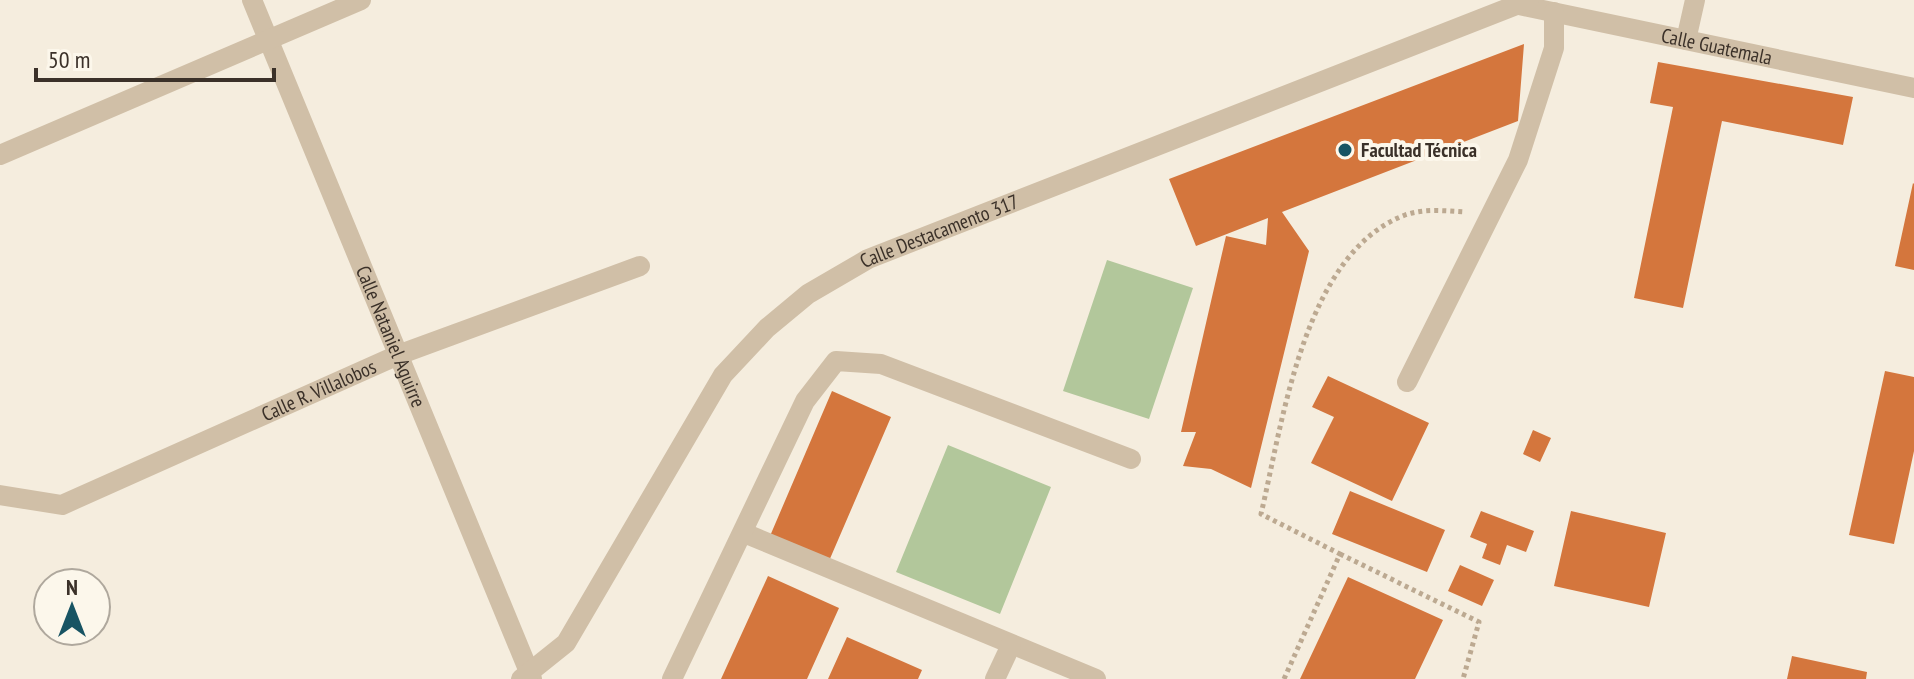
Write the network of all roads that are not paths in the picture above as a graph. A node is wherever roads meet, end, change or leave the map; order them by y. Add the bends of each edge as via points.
1 (252, 0) edge
2 (361, 0) edge
3 (1695, 0) edge
4 (1524, 2) edge
5 (1554, 12) junction
6 (268, 40) junction
7 (1686, 40) junction
8 (1914, 88) edge
9 (0, 155) edge
10 (640, 266) dead end
11 (398, 355) junction
12 (1407, 382) dead end
13 (1131, 459) dead end
14 (0, 495) edge
15 (744, 533) junction
16 (1011, 645) junction
17 (529, 677) edge
18 (672, 679) edge
19 (995, 679) edge
20 (1096, 679) edge

1 - 6 street, Calle Nataniel Aguirre
2 - 6 street
3 - 7 street
4 - 5 street, Calle Guatemala
4 - 17 street, Calle Destacamento 317 via 868,259 808,294 723,375 566,643
5 - 7 street, Calle Guatemala
5 - 12 street via 1554,48 1518,160
6 - 9 street
6 - 11 street, Calle Nataniel Aguirre
7 - 8 street, Calle Guatemala
10 - 11 street, Calle R. Villalobos
11 - 14 street, Calle R. Villalobos via 62,505
11 - 17 street, Calle Nataniel Aguirre
13 - 15 street via 881,364 836,361 805,401
15 - 16 street
15 - 18 street
16 - 19 street
16 - 20 street

